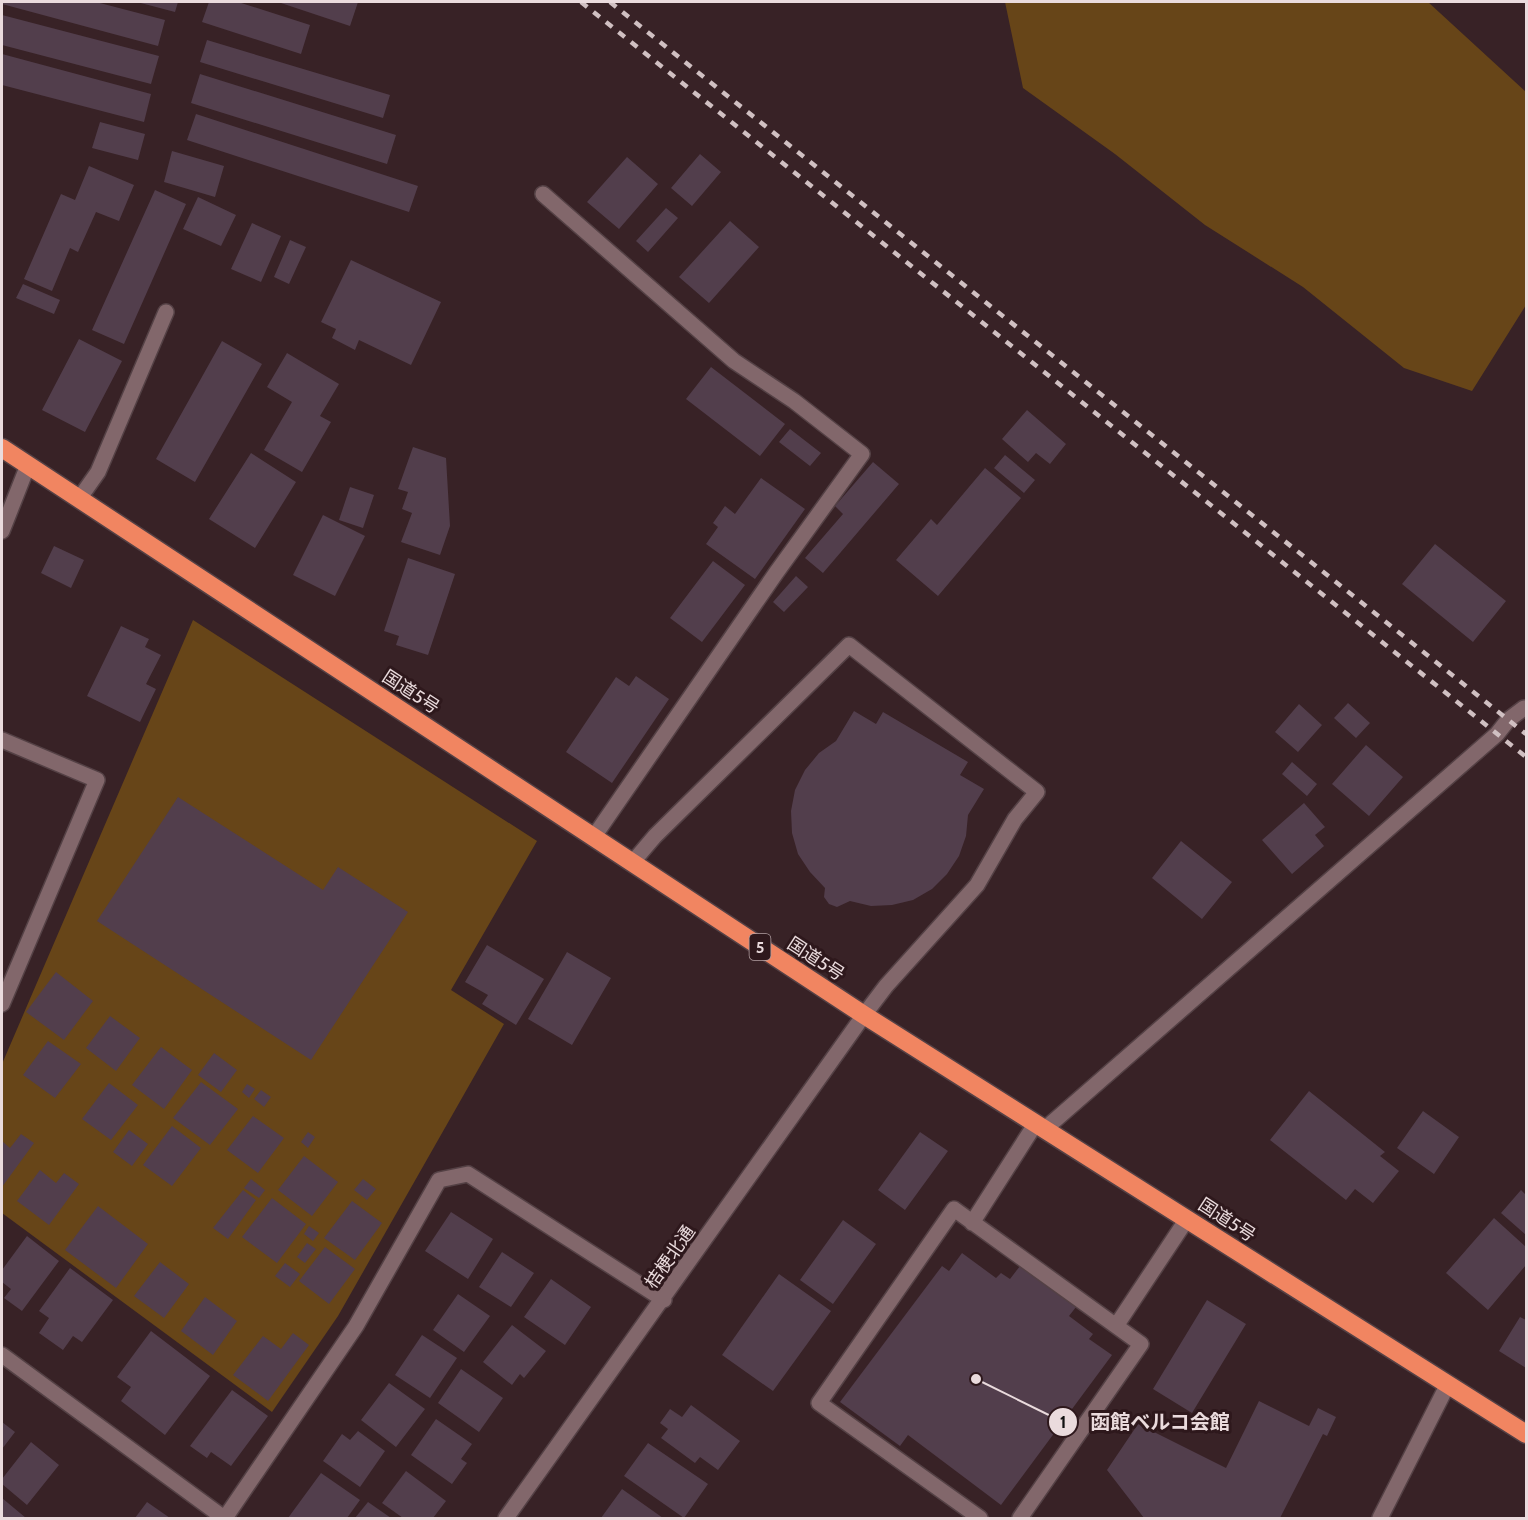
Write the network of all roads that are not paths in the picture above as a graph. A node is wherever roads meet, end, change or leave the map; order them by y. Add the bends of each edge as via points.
1 (543, 194) dead end
2 (166, 312) dead end
3 (2, 448) edge
4 (28, 465) junction
5 (79, 499) junction
6 (2, 531) edge
7 (1524, 708) dead end
8 (2, 740) edge
9 (593, 838) junction
10 (632, 863) junction
11 (2, 1005) edge
12 (864, 1015) junction
13 (1041, 1125) junction
14 (1187, 1220) junction
15 (972, 1223) junction
16 (664, 1300) junction
17 (1116, 1326) junction
18 (2, 1355) edge
19 (1448, 1384) junction
20 (1527, 1434) edge
21 (225, 1518) edge
22 (506, 1518) edge
23 (980, 1518) edge
24 (1020, 1518) edge
25 (1380, 1518) edge

1 - 9 street via 734,361 862,453
2 - 5 street via 98,472
3 - 4 highway, 国道5号 / 5
4 - 5 highway, 国道5号 / 5
4 - 6 street
5 - 9 highway, 国道5号 / 5
7 - 13 street
8 - 11 street via 97,780
9 - 10 highway, 国道5号 / 5
10 - 12 highway, 国道5号 / 5
10 - 12 street, 桔梗北通 via 849,645 1037,792 1015,819 977,885
12 - 13 highway, 国道5号 / 5
12 - 16 street, 桔梗北通
13 - 14 highway, 国道5号 / 5
13 - 15 street
14 - 17 street
14 - 19 highway, 国道5号 / 5
15 - 17 street
15 - 23 street via 954,1209 819,1403
16 - 21 street via 468,1174 440,1180 356,1326
16 - 22 street, 桔梗北通
17 - 24 street via 1141,1344
18 - 21 street
19 - 20 highway, 国道5号 / 5
19 - 25 street

